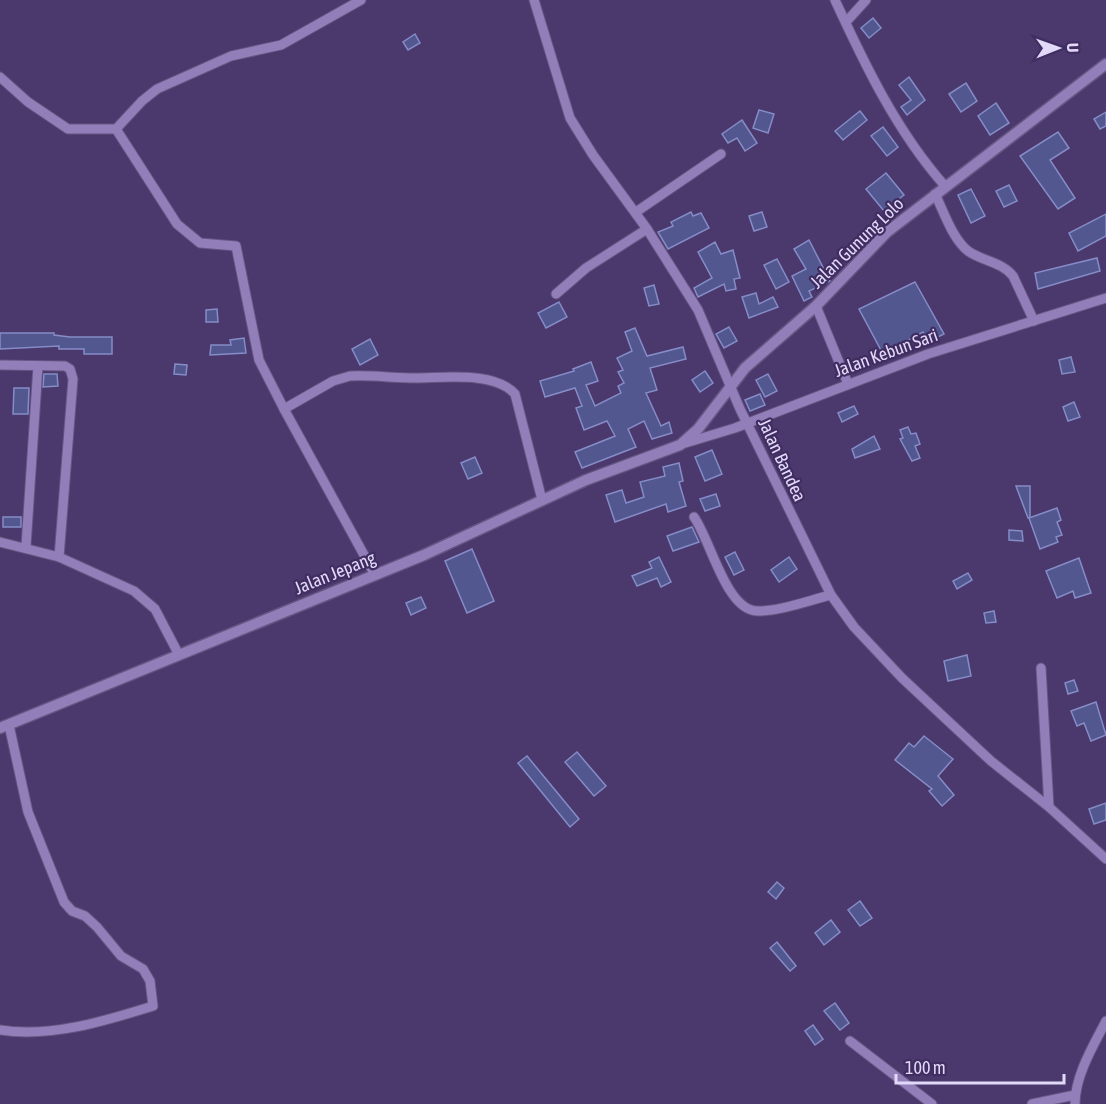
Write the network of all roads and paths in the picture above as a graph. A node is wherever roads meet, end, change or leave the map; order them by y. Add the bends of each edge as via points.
1 (361, 0) edge
2 (534, 0) edge
3 (835, 0) edge
4 (866, 0) edge
5 (846, 22) junction
6 (1106, 64) edge
7 (0, 77) edge
8 (116, 129) junction
9 (722, 154) dead end
10 (945, 186) junction
11 (935, 194) junction
12 (636, 212) junction
13 (647, 229) junction
14 (556, 294) dead end
15 (1106, 298) edge
16 (816, 306) junction
17 (1034, 321) junction
18 (0, 365) edge
19 (38, 366) junction
20 (848, 384) junction
21 (729, 386) junction
22 (284, 409) junction
23 (746, 423) junction
24 (680, 445) junction
25 (543, 500) junction
26 (694, 518) dead end
27 (0, 542) edge
28 (26, 546) junction
29 (59, 556) junction
30 (375, 575) junction
31 (831, 595) junction
32 (179, 655) junction
33 (1041, 668) dead end
34 (4, 726) edge
35 (1049, 807) junction
36 (1106, 859) edge
37 (1106, 1022) edge
38 (0, 1030) edge
39 (850, 1041) dead end
40 (1075, 1100) edge
41 (932, 1104) edge
42 (1032, 1104) edge

1 - 8 street via 281,45 231,56 157,89
2 - 12 street, Jalan Bandea via 570,118
3 - 5 street
4 - 5 street
5 - 10 street via 902,127
6 - 10 street, Jalan Gunung Lolo
7 - 8 street via 68,129
8 - 22 street via 177,224 200,243 236,246 259,360
9 - 12 street
10 - 11 street, Jalan Gunung Lolo
11 - 16 street, Jalan Gunung Lolo via 887,232
11 - 17 street via 966,249 1013,276
12 - 13 street, Jalan Bandea
13 - 14 street via 586,268
13 - 21 street, Jalan Bandea via 698,310
15 - 17 street, Jalan Kebun Sari
16 - 20 street
16 - 21 street, Jalan Gunung Lolo
17 - 20 street, Jalan Kebun Sari
18 - 19 street
19 - 28 street
19 - 29 street via 68,366 72,374
20 - 23 street, Jalan Kebun Sari
21 - 23 street, Jalan Bandea
21 - 24 street, Jalan Gunung Lolo via 708,417
22 - 25 street via 333,381 350,376 460,377 496,383 515,394
22 - 30 street
23 - 24 street, Jalan Kebun Sari
23 - 31 street, Jalan Bandea
24 - 25 street, Jalan Jepang
25 - 30 street, Jalan Jepang
26 - 31 street via 737,602 746,609 764,611
27 - 28 street
28 - 29 street
29 - 32 street via 146,600
30 - 32 street, Jalan Jepang
31 - 35 street, Jalan Bandea via 854,627 902,678 991,761
32 - 34 street, Jalan Jepang
33 - 35 street
34 - 38 street via 28,812 64,902 97,927 121,956 143,969 150,981 153,1005 76,1027 20,1033
35 - 36 street, Jalan Bandea
37 - 40 street via 1085,1064
39 - 41 street
40 - 42 street

